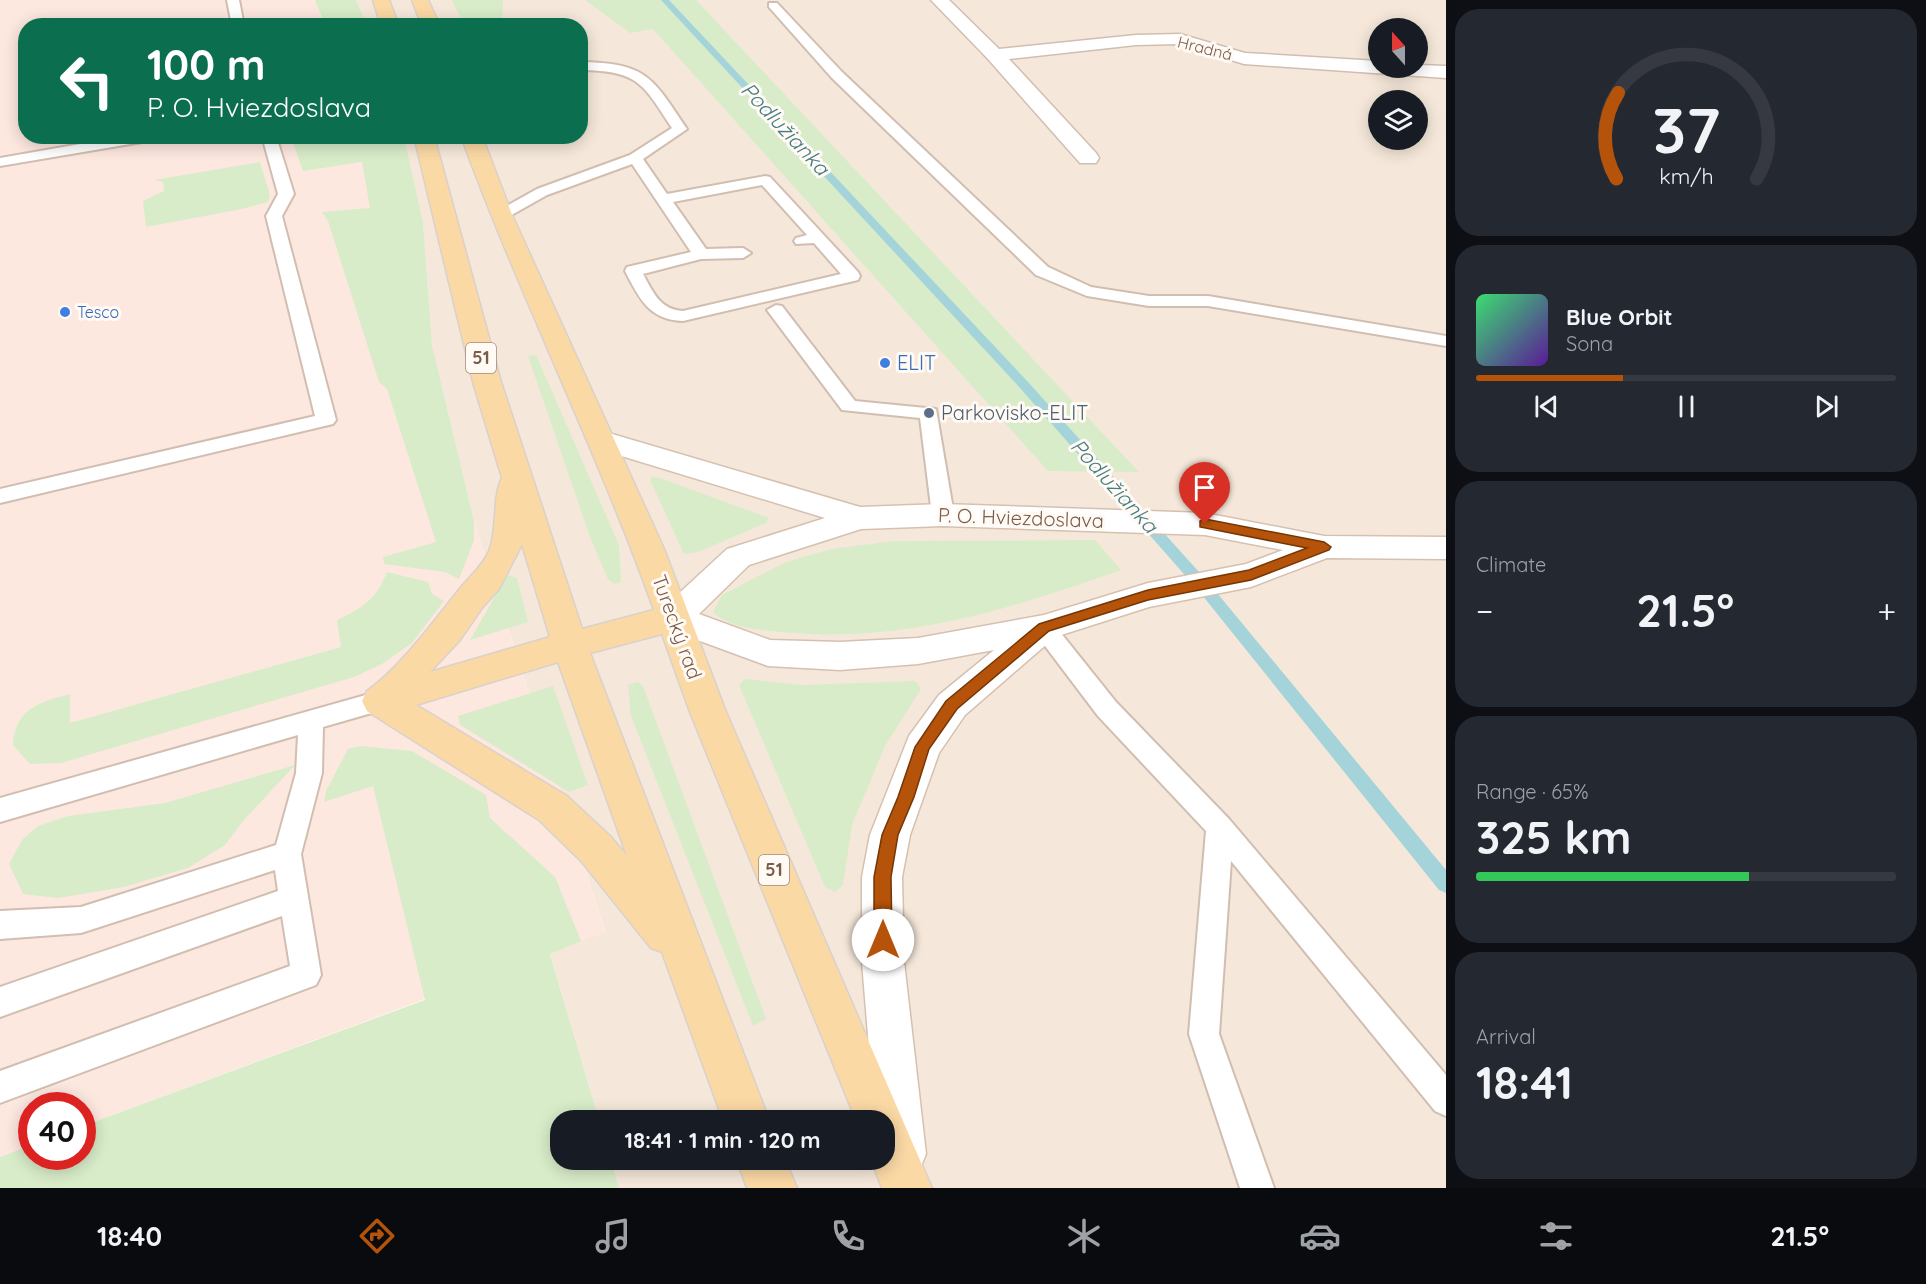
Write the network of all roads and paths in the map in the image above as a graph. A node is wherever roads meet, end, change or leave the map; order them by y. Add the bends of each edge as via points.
1 (233, 0) edge
2 (381, 0) edge
3 (420, 0) edge
4 (939, 0) edge
5 (772, 5) dead end
6 (236, 18) edge
7 (387, 18) edge
8 (428, 18) edge
9 (995, 55) junction
10 (588, 66) edge
11 (1368, 66) edge
12 (1428, 71) edge
13 (1446, 72) edge
14 (107, 144) edge
15 (271, 144) edge
16 (426, 144) edge
17 (474, 144) edge
18 (635, 158) junction
19 (1088, 158) dead end
20 (0, 162) edge
21 (664, 199) junction
22 (501, 215) junction
23 (743, 252) dead end
24 (701, 254) junction
25 (776, 310) dead end
26 (1446, 341) edge
27 (602, 440) junction
28 (515, 470) junction
29 (0, 496) edge
30 (943, 515) junction
31 (860, 518) junction
32 (1324, 547) junction
33 (1446, 548) edge
34 (674, 618) junction
35 (1044, 628) junction
36 (570, 645) junction
37 (380, 701) junction
38 (311, 721) junction
39 (0, 810) edge
40 (1220, 827) junction
41 (287, 854) junction
42 (293, 900) junction
43 (0, 925) edge
44 (682, 954) junction
45 (0, 1002) edge
46 (0, 1088) edge
47 (1446, 1100) edge
48 (742, 1110) edge
49 (875, 1110) edge
50 (895, 1160) edge
51 (765, 1170) edge
52 (906, 1186) edge
53 (771, 1188) edge
54 (1257, 1188) edge

1 - 6 lane
2 - 7 main road
3 - 8 main road
4 - 9 street
5 - 26 lane via 837,75 1042,271 1087,291 1149,301 1208,301
9 - 11 street, Hradná via 1180,39 1244,58
9 - 19 street
10 - 18 lane via 628,69 641,75 680,129
12 - 13 street, Hradná
14 - 20 lane
15 - 29 lane via 286,194 274,216 326,420
16 - 28 main road, 51 via 481,359
17 - 22 main road, Turecký rad / 51
18 - 21 lane
18 - 22 lane via 542,192
21 - 24 lane
21 - 24 lane via 765,180 810,239 852,276 683,316 659,313 633,271
22 - 27 main road, Turecký rad / 51
23 - 24 lane
25 - 30 lane via 849,406 929,413
27 - 31 street, P. O. Hviezdoslava
27 - 34 main road, Turecký rad / 51
28 - 36 main road, 51
28 - 37 main road via 505,550 488,581 448,631
30 - 31 street, P. O. Hviezdoslava
30 - 32 street, P. O. Hviezdoslava via 1205,524
31 - 34 street, P. O. Hviezdoslava via 738,557
32 - 33 street, P. O. Hviezdoslava
32 - 35 street, P. O. Hviezdoslava via 1251,575 1148,595
34 - 35 street, P. O. Hviezdoslava via 768,653 840,656 918,651
34 - 36 main road
34 - 49 main road, Turecký rad / 51 via 708,712
35 - 40 lane via 1107,709
35 - 52 street, P. O. Hviezdoslava via 952,705 922,747 890,835 882,877 883,962
36 - 37 main road
36 - 44 main road, 51
37 - 38 lane
37 - 44 main road via 553,807 596,849
38 - 39 lane
38 - 41 lane via 309,773
40 - 47 lane
40 - 54 lane via 1204,1034
41 - 42 lane
41 - 43 lane via 81,920
42 - 45 lane
42 - 46 lane via 306,975
44 - 48 main road, 51
50 - 52 main road
51 - 53 main road

